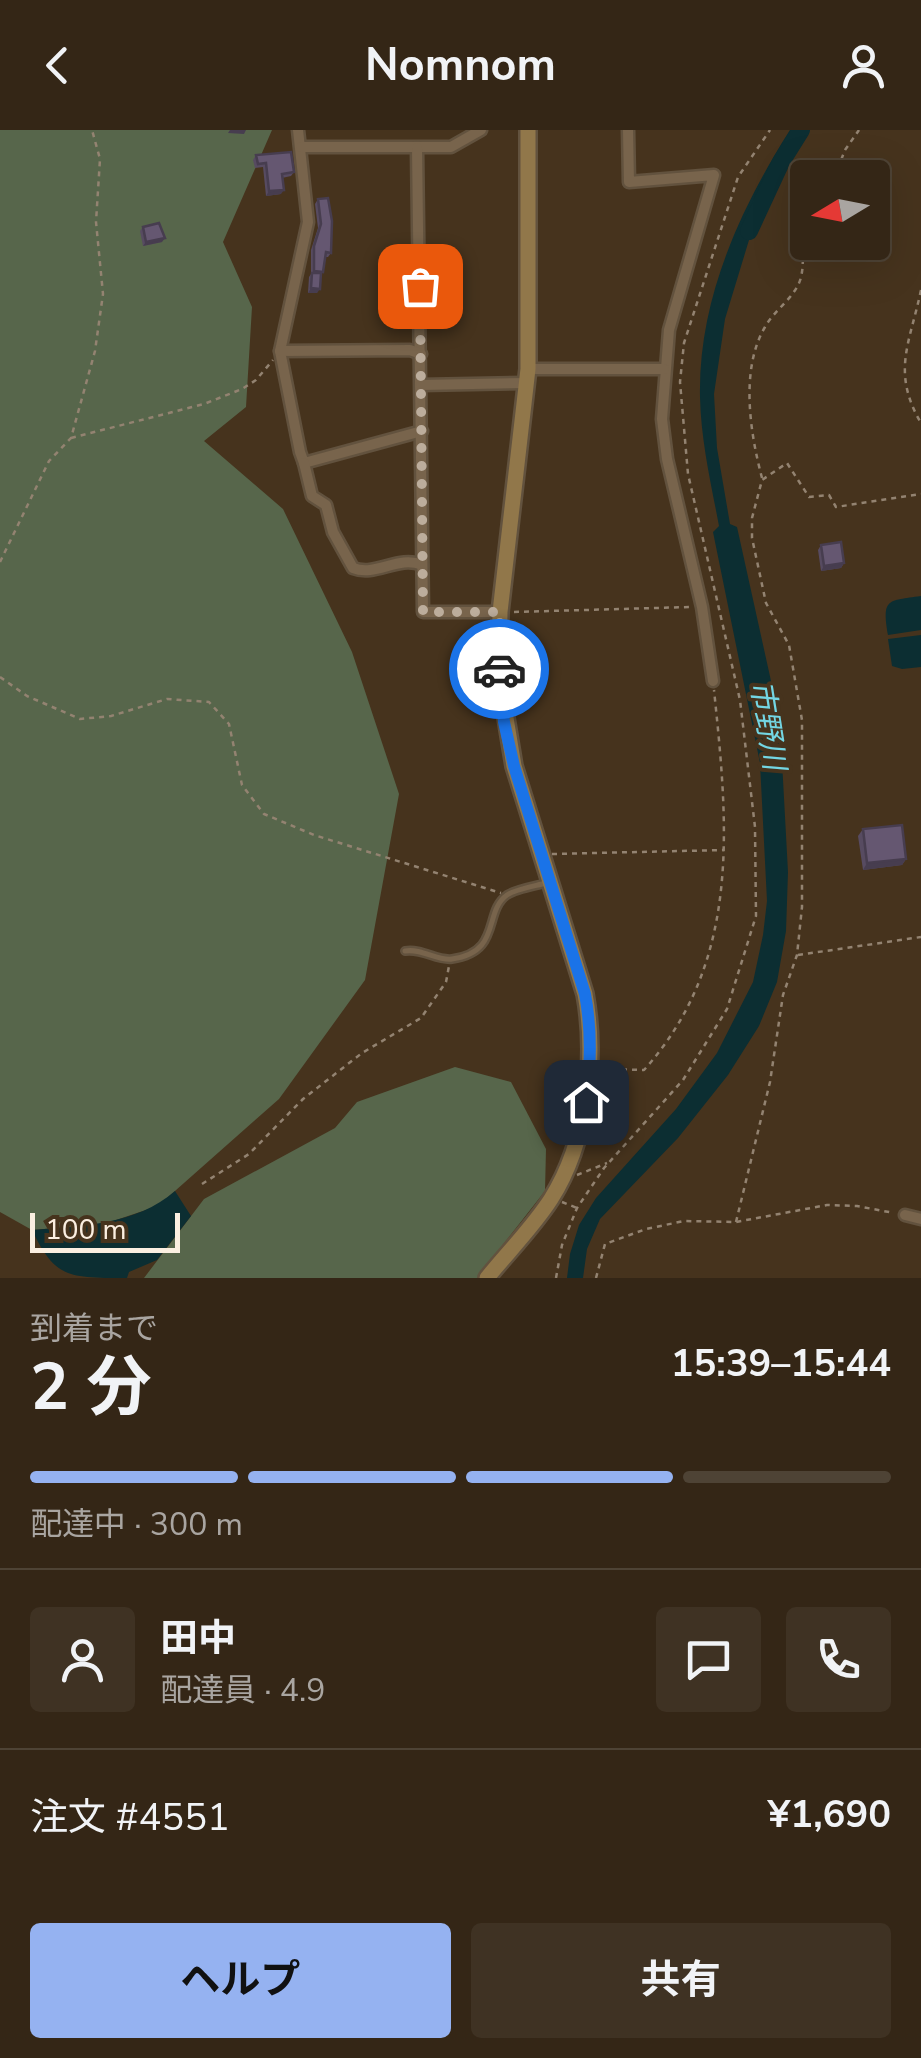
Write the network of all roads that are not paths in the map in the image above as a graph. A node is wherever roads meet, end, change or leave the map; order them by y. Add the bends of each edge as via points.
1 (298, 130) edge
2 (481, 130) edge
3 (528, 130) edge
4 (628, 130) edge
5 (301, 147) junction
6 (418, 148) junction
7 (280, 352) junction
8 (421, 354) junction
9 (664, 369) junction
10 (528, 376) junction
11 (421, 385) junction
12 (422, 432) junction
13 (304, 462) junction
14 (422, 565) junction
15 (500, 612) junction
16 (714, 681) road end
17 (549, 882) junction
18 (405, 951) dead end
19 (905, 1216) road end
20 (921, 1219) edge
21 (487, 1278) edge

1 - 5 street
2 - 6 street via 451,147
3 - 10 street
4 - 9 street via 629,182 714,176 675,302
5 - 6 street
5 - 7 street via 308,222
6 - 8 street
7 - 8 street
7 - 13 street
8 - 11 street
9 - 10 street
9 - 16 street via 667,458
10 - 11 street
10 - 15 street
11 - 12 street
12 - 13 street
12 - 14 street
13 - 14 street via 312,496 326,505 354,568 411,560
14 - 15 street via 423,612
15 - 17 street via 504,722
17 - 18 lane via 507,895 478,948 450,959
17 - 21 street via 585,994 590,1069 580,1128 562,1177
19 - 20 street

